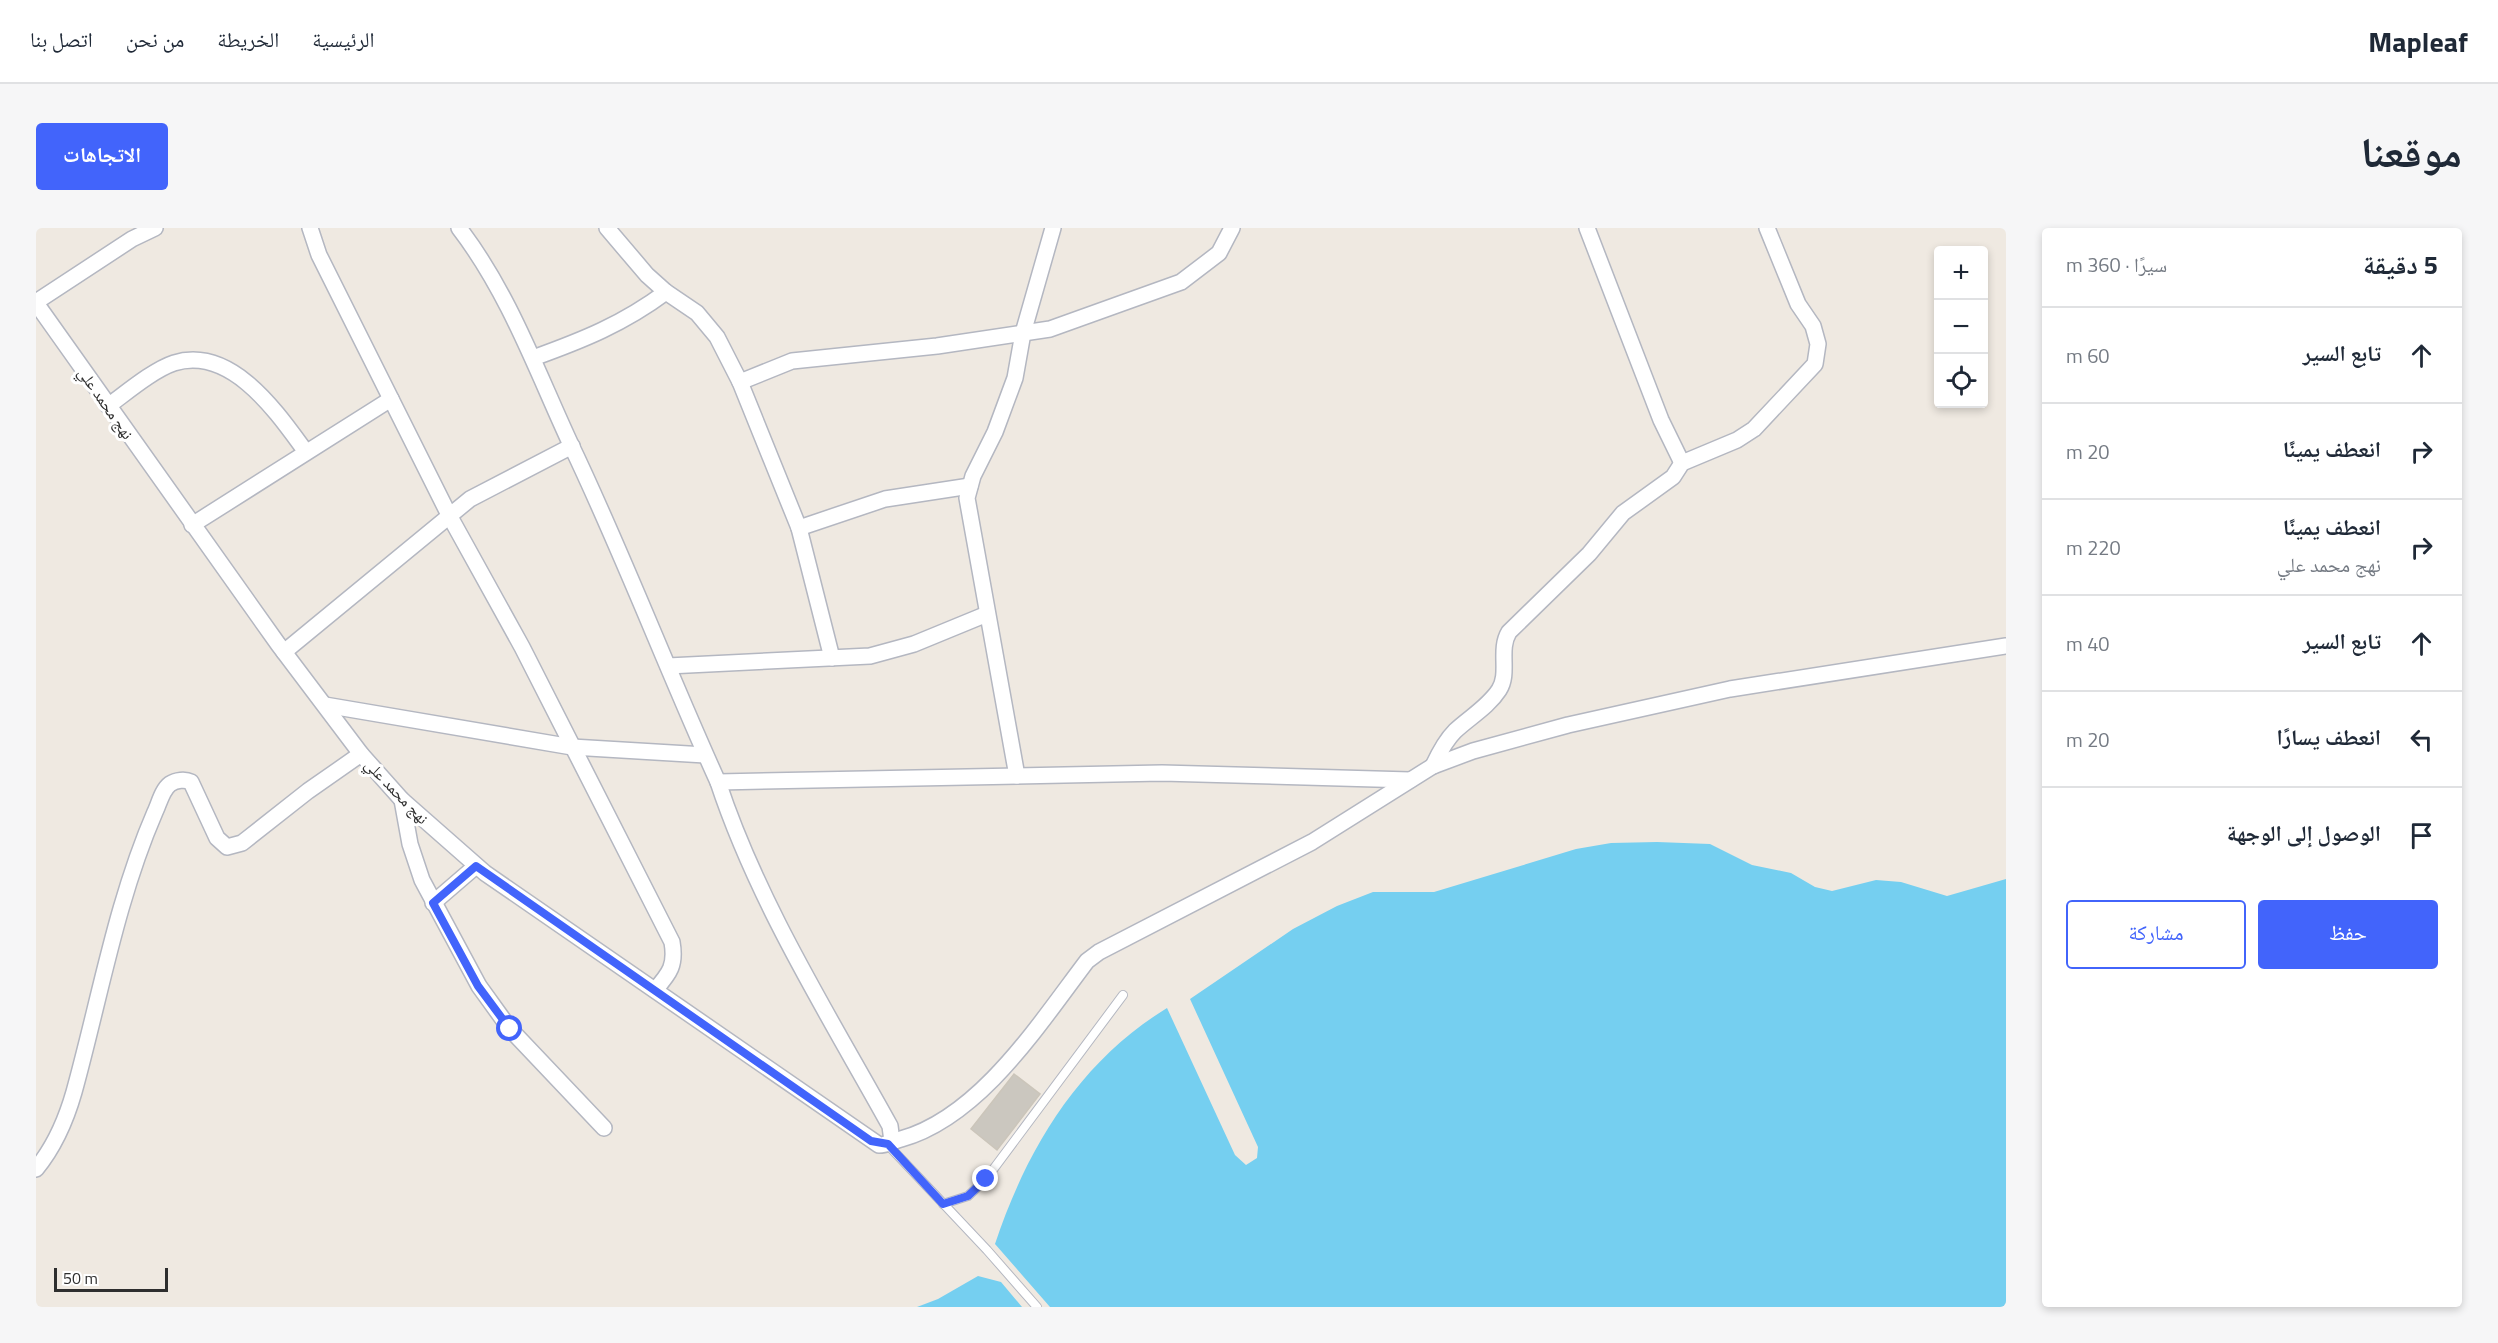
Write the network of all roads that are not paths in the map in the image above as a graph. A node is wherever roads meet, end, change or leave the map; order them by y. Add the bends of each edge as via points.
1 (155, 228) edge
2 (310, 228) edge
3 (459, 228) edge
4 (607, 228) edge
5 (1053, 228) edge
6 (1232, 228) edge
7 (1587, 228) edge
8 (1767, 228) edge
9 (666, 292) junction
10 (36, 302) edge
11 (1023, 333) junction
12 (533, 358) junction
13 (740, 382) junction
14 (391, 399) junction
15 (108, 406) junction
16 (572, 446) junction
17 (306, 452) junction
18 (1682, 463) junction
19 (970, 486) junction
20 (448, 515) junction
21 (192, 525) junction
22 (799, 528) junction
23 (987, 614) junction
24 (2006, 646) edge
25 (284, 652) junction
26 (832, 658) junction
27 (668, 666) junction
28 (325, 705) junction
29 (572, 747) junction
30 (361, 754) junction
31 (705, 755) junction
32 (1432, 766) junction
33 (1017, 776) junction
34 (1410, 780) junction
35 (718, 782) junction
36 (402, 800) junction
37 (476, 866) junction
38 (433, 903) junction
39 (655, 990) junction
40 (1123, 994) dead end
41 (604, 1128) dead end
42 (890, 1143) junction
43 (36, 1168) edge
44 (943, 1204) junction
45 (1037, 1307) edge

1 - 10 street
2 - 14 street via 319,255
3 - 12 street via 473,246
4 - 9 street
5 - 11 street
6 - 11 street via 1219,253 1181,282 1050,329
7 - 18 street via 1661,420
8 - 18 street via 1798,304 1813,326 1818,344 1815,364 1754,429
9 - 12 street via 636,314 595,335
9 - 13 street via 697,312 717,337
10 - 15 street, نهج محمد علي
11 - 13 street via 792,361
11 - 19 street via 1015,378
12 - 16 street
13 - 22 street
14 - 17 street
14 - 20 street
15 - 17 street via 171,364 182,361 212,365 250,384
15 - 21 street, نهج محمد علي
16 - 20 street via 492,485
16 - 27 street
17 - 21 street
18 - 32 street via 1673,477 1623,513 1589,554 1509,632 1503,642 1503,677 1498,691 1449,738
19 - 22 street via 885,499
19 - 23 street via 969,518
20 - 25 street
20 - 29 street via 522,647
21 - 25 street, نهج محمد علي
22 - 26 street
23 - 26 street via 914,644 870,656
23 - 33 street
24 - 32 street via 1730,689 1568,725
25 - 28 street, نهج محمد علي
26 - 27 street
27 - 31 street
28 - 29 street
28 - 30 street, نهج محمد علي
29 - 31 street
29 - 39 street via 672,942 675,958 671,972
30 - 36 street, نهج محمد علي
30 - 43 street via 308,790 247,840 232,847 216,838 191,782 178,781 167,786 124,896 73,1093 56,1140
31 - 35 street
32 - 34 street
33 - 34 street via 1162,773
33 - 35 street
34 - 42 street via 1312,842 1099,952 1017,1052 969,1103 943,1122
35 - 42 street via 731,824 768,903 890,1126
36 - 37 street, نهج محمد علي
36 - 38 street via 416,864
37 - 38 street
37 - 39 street, نهج محمد علي
38 - 41 street via 478,986 510,1029
39 - 42 street, نهج محمد علي via 871,1141
40 - 44 lane via 986,1179 968,1196
42 - 44 lane
44 - 45 lane

